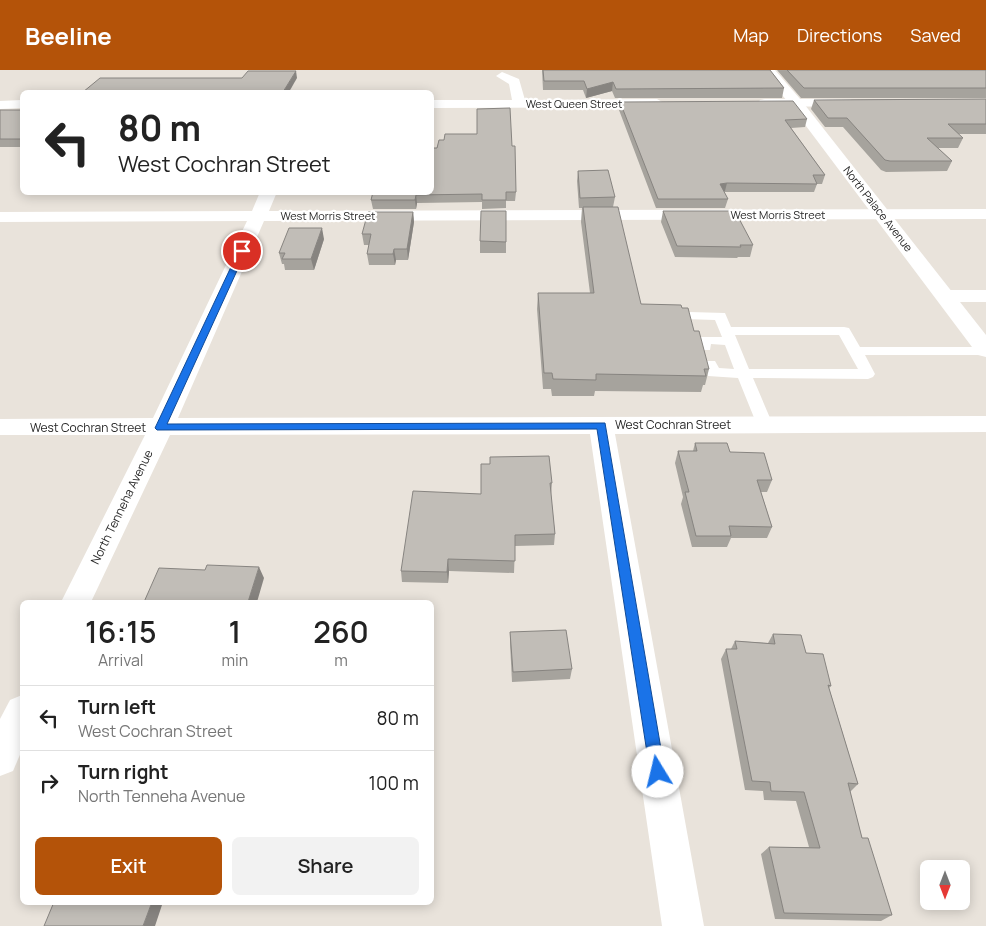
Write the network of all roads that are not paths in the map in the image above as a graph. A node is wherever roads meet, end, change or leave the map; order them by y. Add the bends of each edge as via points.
1 (768, 70) edge
2 (502, 73) edge
3 (668, 103) edge
4 (747, 103) edge
5 (796, 103) junction
6 (866, 103) edge
7 (0, 104) edge
8 (20, 104) edge
9 (434, 104) edge
10 (499, 104) junction
11 (519, 104) junction
12 (268, 195) edge
13 (883, 214) junction
14 (986, 214) edge
15 (258, 216) junction
16 (0, 217) edge
17 (945, 296) junction
18 (986, 296) edge
19 (689, 316) edge
20 (728, 336) junction
21 (705, 347) edge
22 (855, 351) junction
23 (986, 351) edge
24 (710, 364) edge
25 (744, 374) junction
26 (986, 424) edge
27 (765, 425) junction
28 (601, 426) junction
29 (0, 427) edge
30 (160, 428) junction
31 (77, 600) edge
32 (20, 716) edge
33 (0, 758) edge
34 (683, 926) edge

1 - 5 street, North Palace Avenue
2 - 10 street via 498,82
2 - 11 street via 515,82
3 - 11 street, West Queen Street
4 - 5 street
5 - 6 street
5 - 13 street, North Palace Avenue
7 - 8 street
9 - 10 street, West Queen Street
10 - 11 street, West Queen Street
12 - 15 street, North Tenneha Avenue
13 - 14 street, West Morris Street
13 - 15 street, West Morris Street
13 - 17 street, North Palace Avenue
15 - 16 street, West Morris Street
15 - 30 street, North Tenneha Avenue
17 - 18 street
17 - 23 street, North Palace Avenue
19 - 20 lane via 720,316
20 - 21 lane via 703,340
20 - 22 lane via 844,331
20 - 25 lane
22 - 23 lane
22 - 25 lane via 868,374
24 - 25 lane via 713,373
25 - 27 lane
26 - 27 street, West Cochran Street
27 - 28 street, West Cochran Street
28 - 30 street, West Cochran Street
28 - 34 street
29 - 30 street, West Cochran Street
30 - 31 street, North Tenneha Avenue
32 - 33 street

